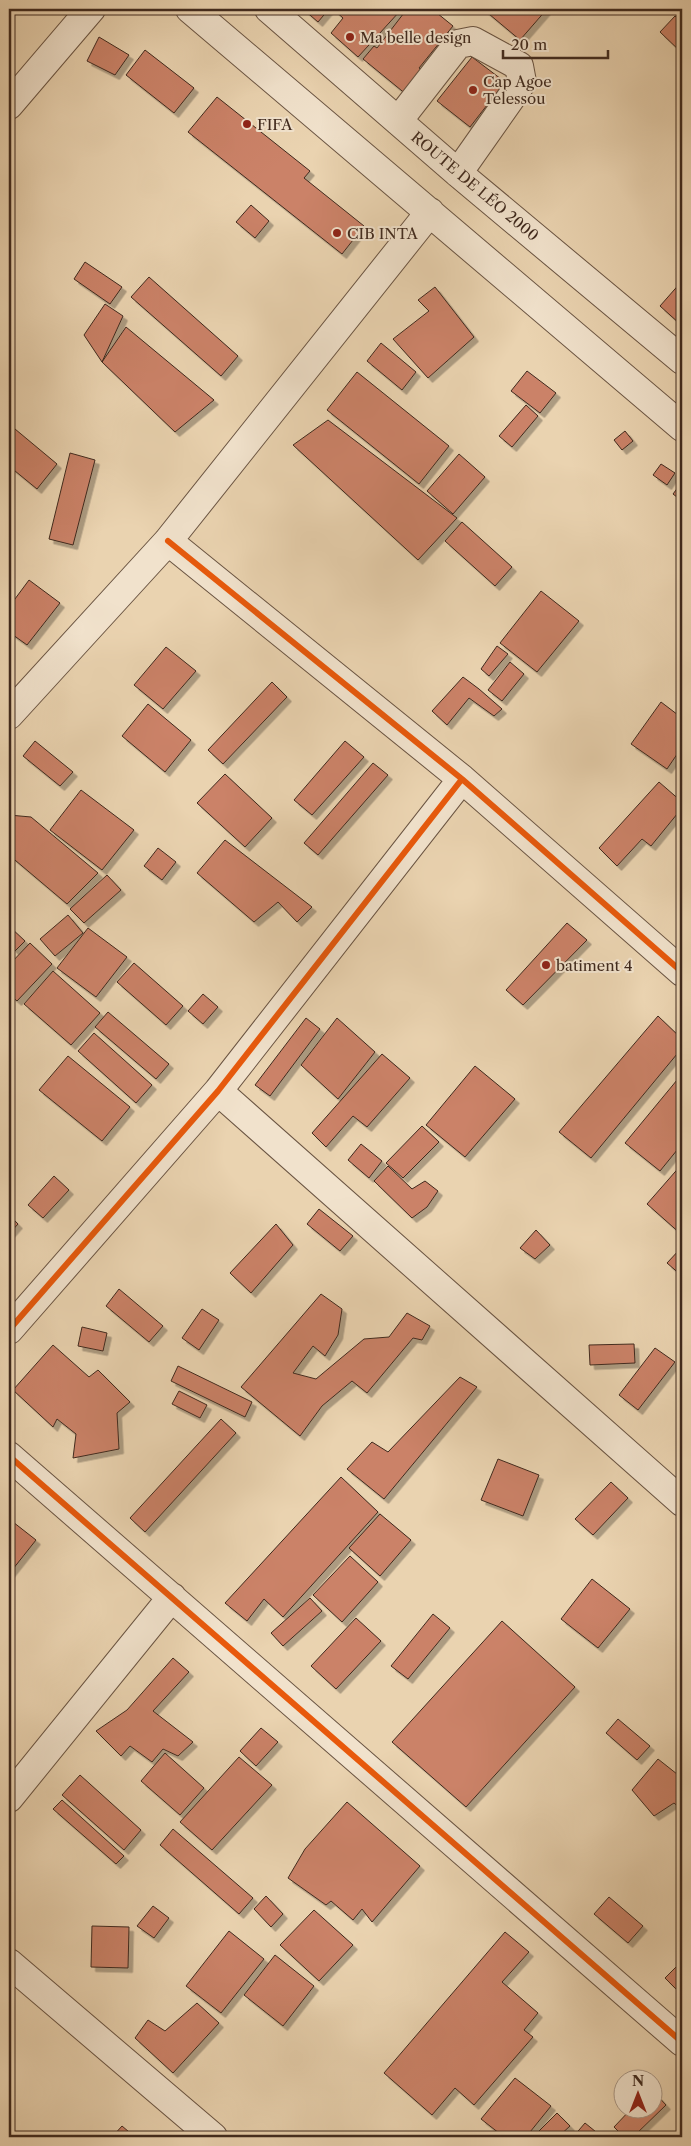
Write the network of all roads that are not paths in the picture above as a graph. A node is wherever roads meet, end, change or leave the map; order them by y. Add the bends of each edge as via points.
1 (91, 9) edge
2 (190, 9) edge
3 (269, 9) edge
4 (9, 105) edge
5 (398, 120) junction
6 (458, 173) junction
7 (430, 212) junction
8 (682, 360) edge
9 (682, 427) edge
10 (168, 541) junction
11 (9, 715) edge
12 (462, 779) junction
13 (682, 972) edge
14 (218, 1091) junction
15 (9, 1330) edge
16 (9, 1456) edge
17 (682, 1502) edge
18 (172, 1597) junction
19 (9, 1798) edge
20 (9, 1963) edge
21 (682, 2042) edge
22 (213, 2137) edge

1 - 4 street
2 - 7 street
3 - 5 street, ROUTE DE LÉO 2000
5 - 6 street, ROUTE DE LÉO 2000
5 - 6 street via 458,44 473,41 519,66 522,82
6 - 8 street, ROUTE DE LÉO 2000
7 - 9 street
7 - 10 street
10 - 11 street
10 - 12 street
12 - 13 street
12 - 14 street
14 - 15 street
14 - 17 street
16 - 18 street
18 - 19 street
18 - 21 street
20 - 22 street

